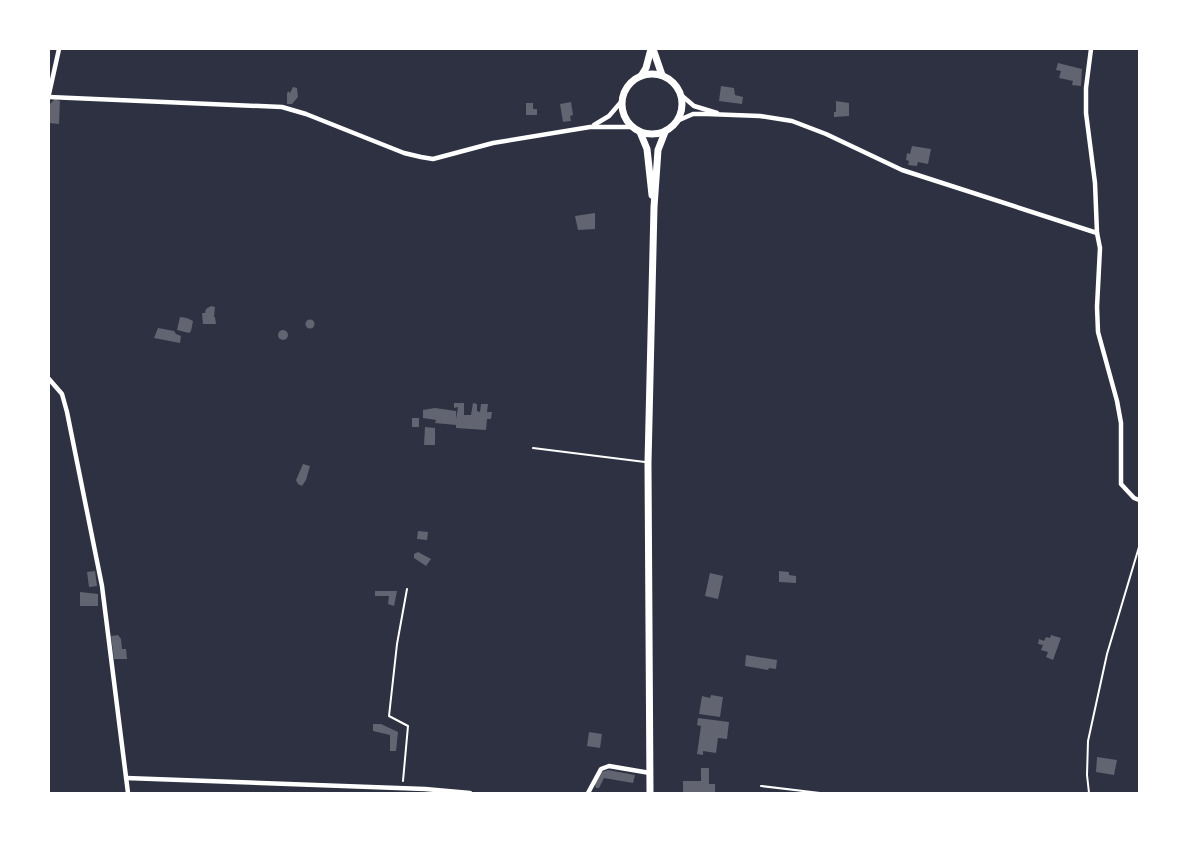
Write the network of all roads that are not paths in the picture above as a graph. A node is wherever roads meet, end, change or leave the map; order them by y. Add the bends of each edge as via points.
1 (59, 49) edge
2 (652, 49) edge
3 (1091, 49) edge
4 (662, 75) junction
5 (642, 76) junction
6 (681, 94) junction
7 (49, 96) edge
8 (621, 102) junction
9 (723, 114) junction
10 (677, 121) junction
11 (590, 127) junction
12 (632, 127) junction
13 (640, 132) junction
14 (665, 132) junction
15 (654, 207) junction
16 (1097, 233) junction
17 (49, 379) edge
18 (533, 448) dead end
19 (648, 463) junction
20 (1139, 500) edge
21 (650, 773) junction
22 (126, 778) junction
23 (761, 786) dead end
24 (128, 793) edge
25 (470, 793) edge
26 (588, 793) edge
27 (650, 793) edge
28 (820, 793) edge

1 - 7 street
2 - 4 main road
2 - 5 main road
3 - 16 street via 1086,113 1095,183
4 - 5 main road
4 - 6 main road via 674,83
5 - 8 main road via 629,84
6 - 9 street via 694,106
6 - 10 main road via 681,112
7 - 11 street via 282,107 404,153 427,158
8 - 11 street via 609,116
8 - 12 main road via 625,119
9 - 10 street via 693,114
9 - 16 street via 792,121 902,170
10 - 14 main road
11 - 12 street
12 - 13 main road
13 - 14 main road
13 - 15 main road via 647,149
14 - 15 main road via 658,150
15 - 19 main road
16 - 20 street via 1100,248 1098,332 1118,408 1121,484
17 - 22 street via 62,394 67,412 100,576
18 - 19 lane
19 - 21 main road
21 - 26 street via 609,766 600,769
21 - 27 main road
22 - 24 street
22 - 25 street
23 - 28 lane

